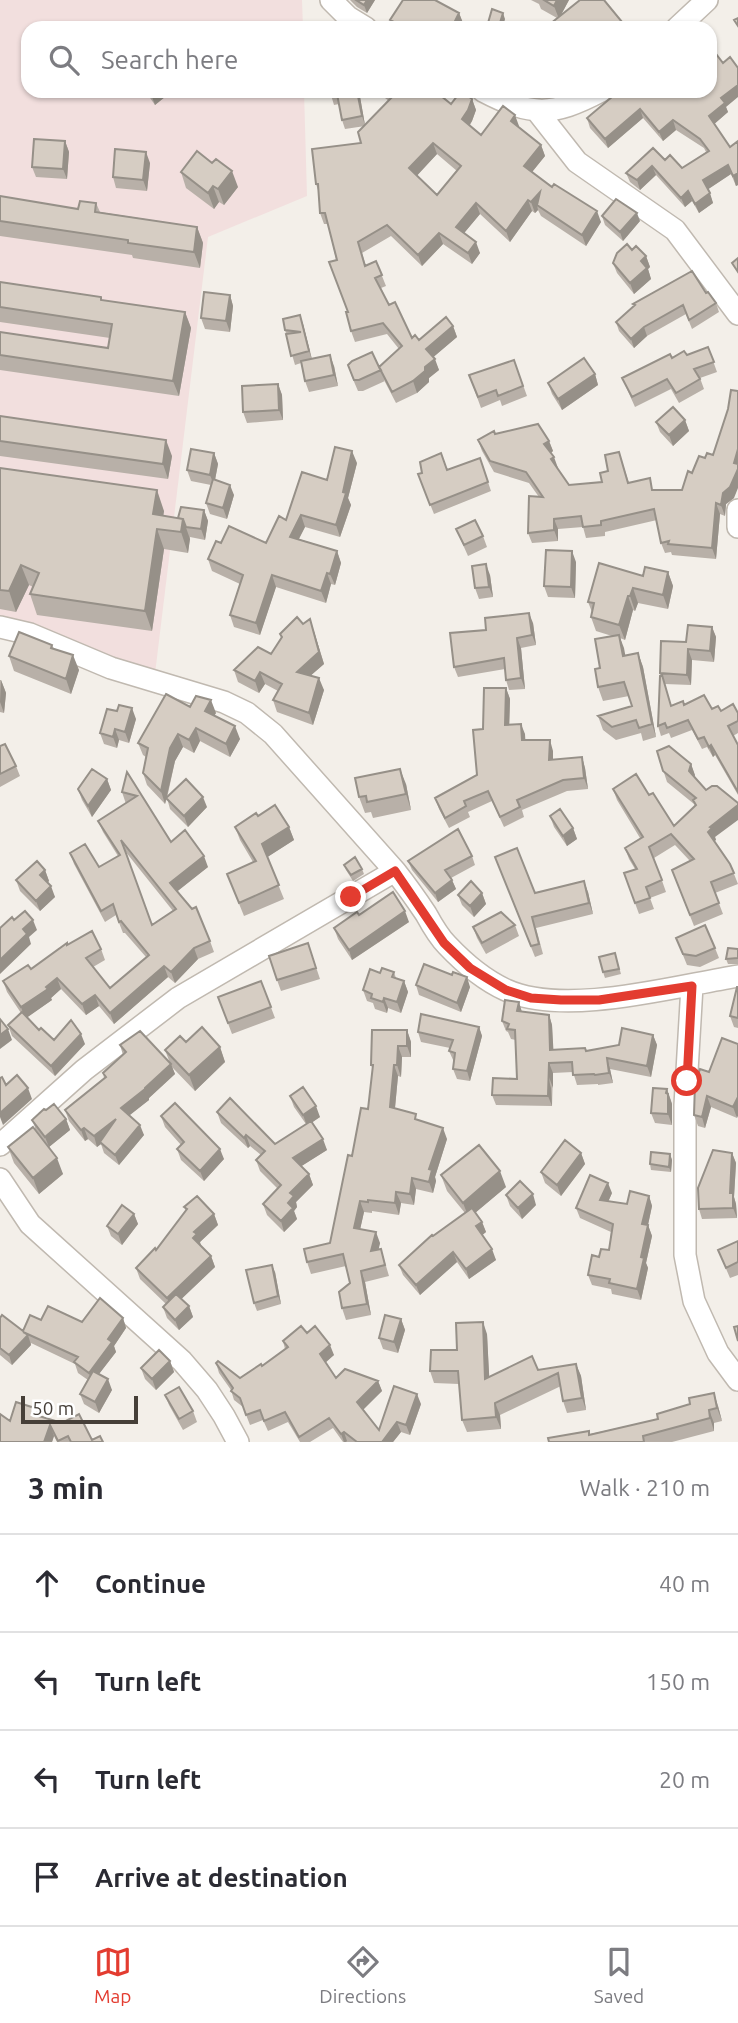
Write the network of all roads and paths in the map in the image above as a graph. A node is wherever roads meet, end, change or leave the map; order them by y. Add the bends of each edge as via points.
1 (331, 0) edge
2 (707, 0) edge
3 (353, 21) edge
4 (684, 21) edge
5 (498, 98) edge
6 (584, 98) edge
7 (537, 111) junction
8 (738, 314) edge
9 (738, 510) edge
10 (738, 527) edge
11 (0, 627) edge
12 (395, 871) junction
13 (738, 976) edge
14 (692, 986) junction
15 (0, 1145) edge
16 (0, 1179) edge
17 (738, 1380) edge
18 (239, 1442) edge

1 - 3 street
2 - 4 street
5 - 7 street
6 - 7 street
7 - 8 street via 577,162 675,230
9 - 10 street
11 - 12 street via 247,713 273,734
12 - 14 street via 444,943 470,968 506,990 531,998 599,1000
12 - 15 street via 178,998 84,1070
13 - 14 street
14 - 17 street via 685,1105 685,1255 694,1301 718,1353
16 - 18 street via 30,1224 190,1371

